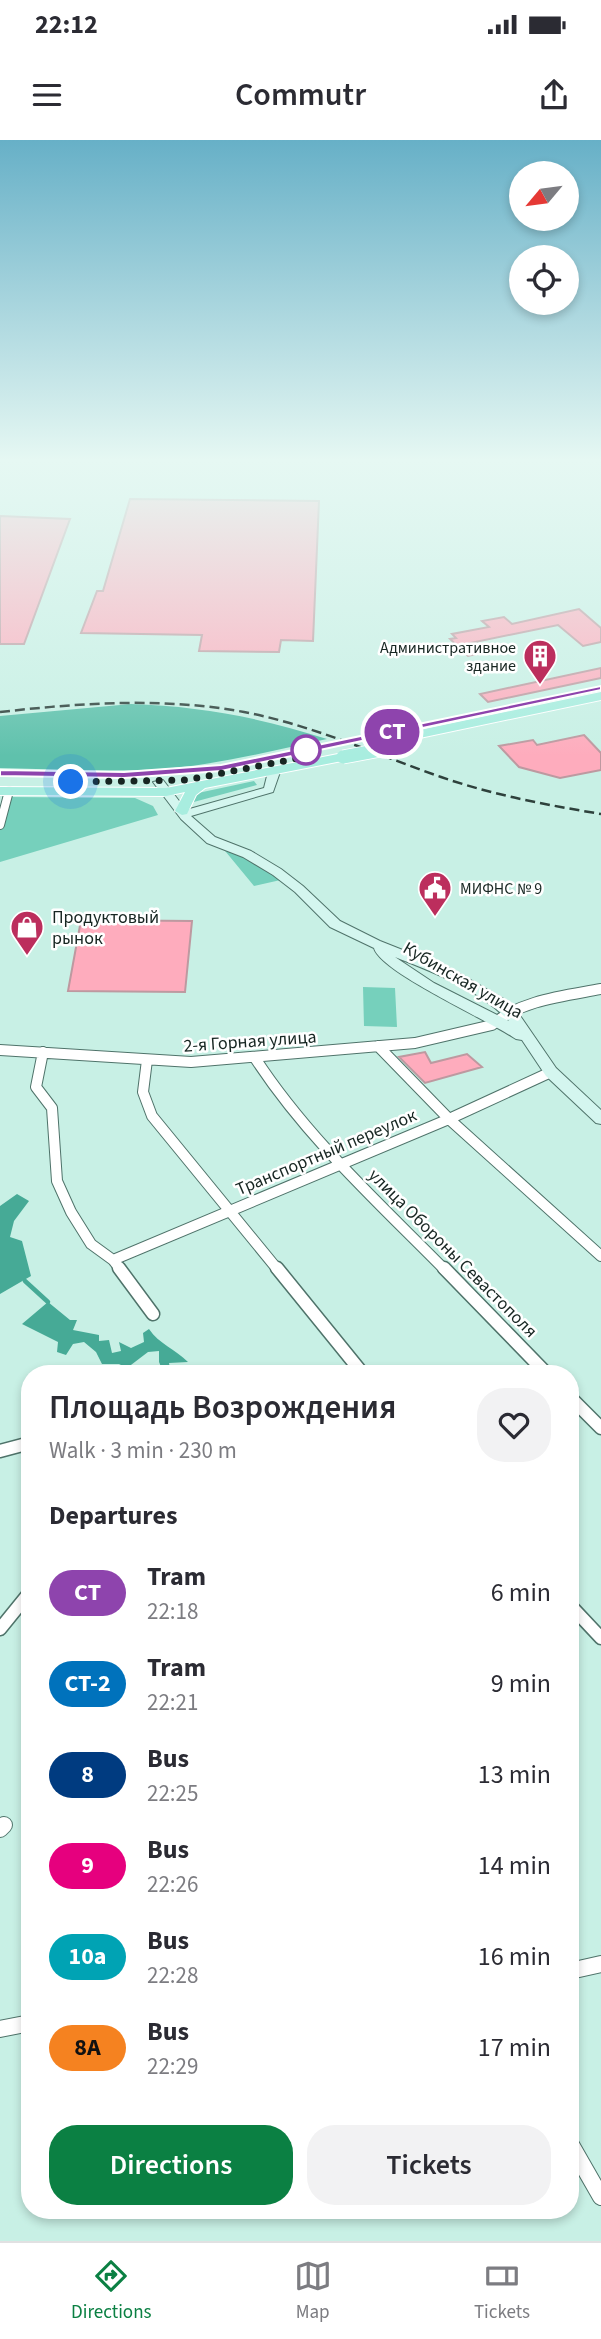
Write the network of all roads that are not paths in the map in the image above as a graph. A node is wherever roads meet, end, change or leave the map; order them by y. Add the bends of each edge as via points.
1 (601, 696) edge
2 (601, 704) edge
3 (338, 754) junction
4 (274, 772) junction
5 (200, 786) junction
6 (162, 787) junction
7 (3, 788) edge
8 (183, 812) junction
9 (0, 825) edge
10 (601, 989) edge
11 (503, 1016) junction
12 (378, 1046) junction
13 (0, 1049) edge
14 (43, 1052) junction
15 (255, 1058) junction
16 (148, 1060) junction
17 (551, 1072) junction
18 (449, 1119) junction
19 (601, 1119) edge
20 (341, 1165) junction
21 (232, 1211) junction
22 (601, 1256) edge
23 (113, 1260) junction
24 (153, 1314) dead end
25 (356, 1365) edge
26 (538, 1365) edge
27 (579, 1406) edge
28 (601, 1428) edge
29 (21, 1445) edge
30 (0, 1451) edge
31 (21, 1603) edge
32 (579, 1615) edge
33 (0, 1629) edge
34 (601, 1638) edge
35 (601, 1964) edge
36 (579, 1970) edge
37 (21, 2025) edge
38 (0, 2029) edge
39 (579, 2159) edge
40 (601, 2197) edge

1 - 3 main road
2 - 3 main road, bridge via 412,744
3 - 4 main road
3 - 6 main road
4 - 5 main road
4 - 8 street via 269,790
5 - 6 main road
5 - 8 main road via 191,793
6 - 7 main road
6 - 8 street, Кубинская улица
7 - 9 street
8 - 11 street, Кубинская улица via 211,841 270,867 335,924 375,944 408,973
10 - 11 street, 2-я Горная улица
11 - 12 street, 2-я Горная улица via 492,1025 460,1034
11 - 17 street, Кубинская улица via 534,1046
12 - 15 street, 2-я Горная улица
12 - 18 street
13 - 14 street, 2-я Горная улица
14 - 16 street, 2-я Горная улица
14 - 23 street via 36,1087 52,1108 57,1181 91,1244
15 - 16 street, 2-я Горная улица
15 - 20 street, улица Обороны Севастополя via 275,1089
16 - 21 street via 142,1092 152,1116
17 - 18 street, Транспортный переулок
17 - 19 street, Кубинская улица
18 - 20 street, Транспортный переулок
18 - 22 street
20 - 21 street, Транспортный переулок
20 - 26 street, улица Обороны Севастополя
21 - 23 street, Транспортный переулок
21 - 25 street
23 - 24 street
27 - 28 street
29 - 30 street
31 - 33 street
32 - 34 street
35 - 36 street
37 - 38 street
39 - 40 street

